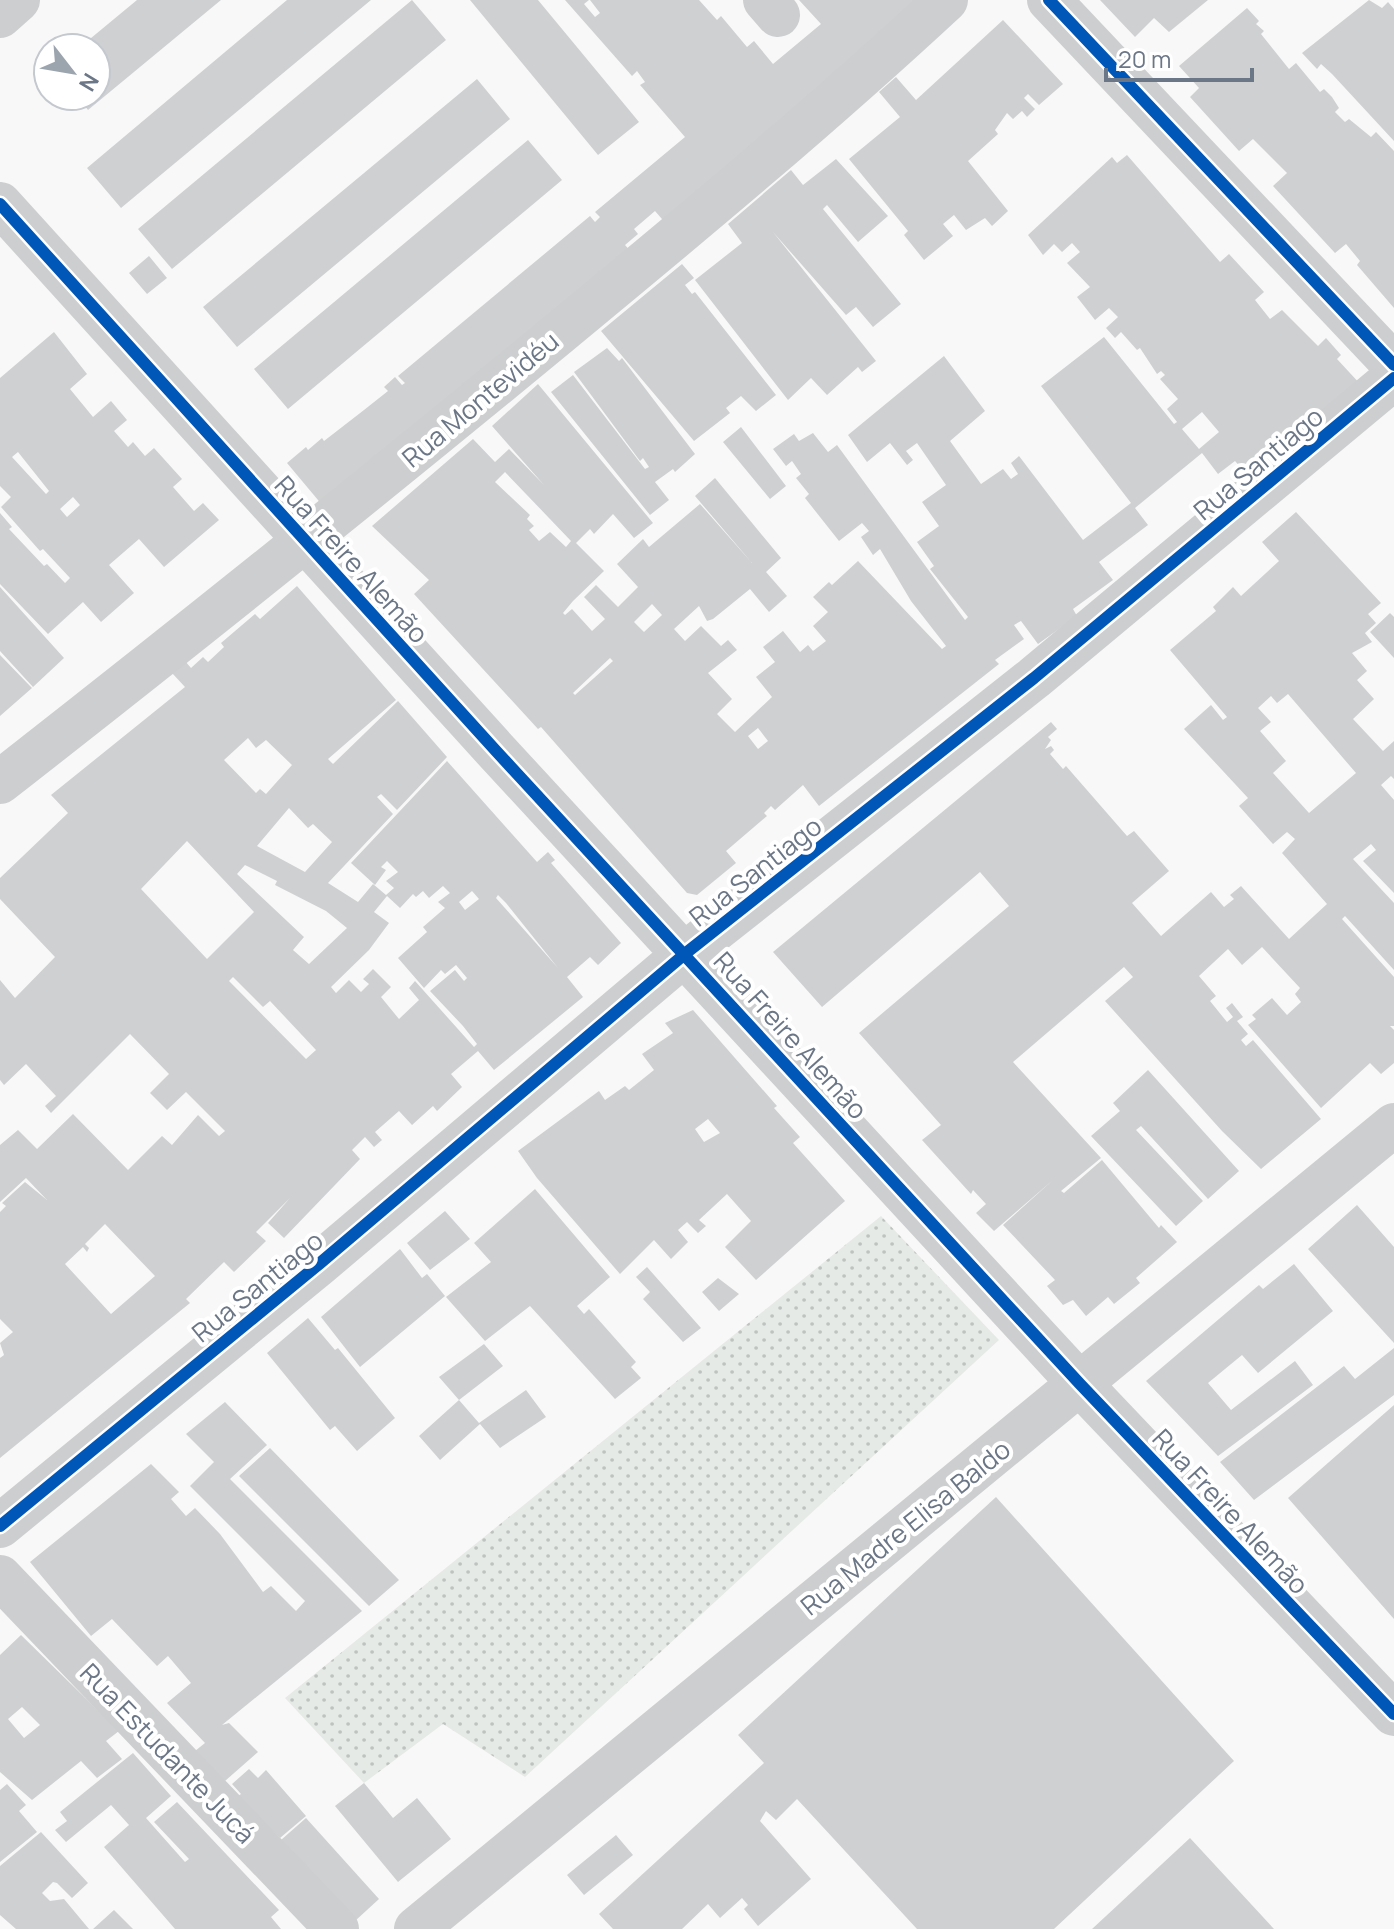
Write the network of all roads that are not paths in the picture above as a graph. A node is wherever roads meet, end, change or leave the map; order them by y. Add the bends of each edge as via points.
1 (18, 0) edge
2 (946, 0) edge
3 (1049, 0) edge
4 (0, 16) edge
5 (0, 204) edge
6 (1394, 365) edge
7 (1394, 378) edge
8 (306, 542) junction
9 (0, 782) edge
10 (686, 953) junction
11 (1394, 1125) edge
12 (1080, 1384) junction
13 (0, 1526) edge
14 (0, 1577) edge
15 (1394, 1714) edge
16 (337, 1929) edge
17 (416, 1929) edge

1 - 4 street
2 - 8 street, Rua Montevidéu via 842,97
3 - 6 street
5 - 8 street, Rua Freire Alemão
7 - 10 street, Rua Santiago via 1034,678
8 - 9 street, Rua Montevidéu
8 - 10 street, Rua Freire Alemão
10 - 12 street, Rua Freire Alemão
10 - 13 street, Rua Santiago
11 - 12 street, Rua Madre Elisa Baldo
12 - 15 street, Rua Freire Alemão
12 - 17 street, Rua Madre Elisa Baldo
14 - 16 street, Rua Estudante Jucá

